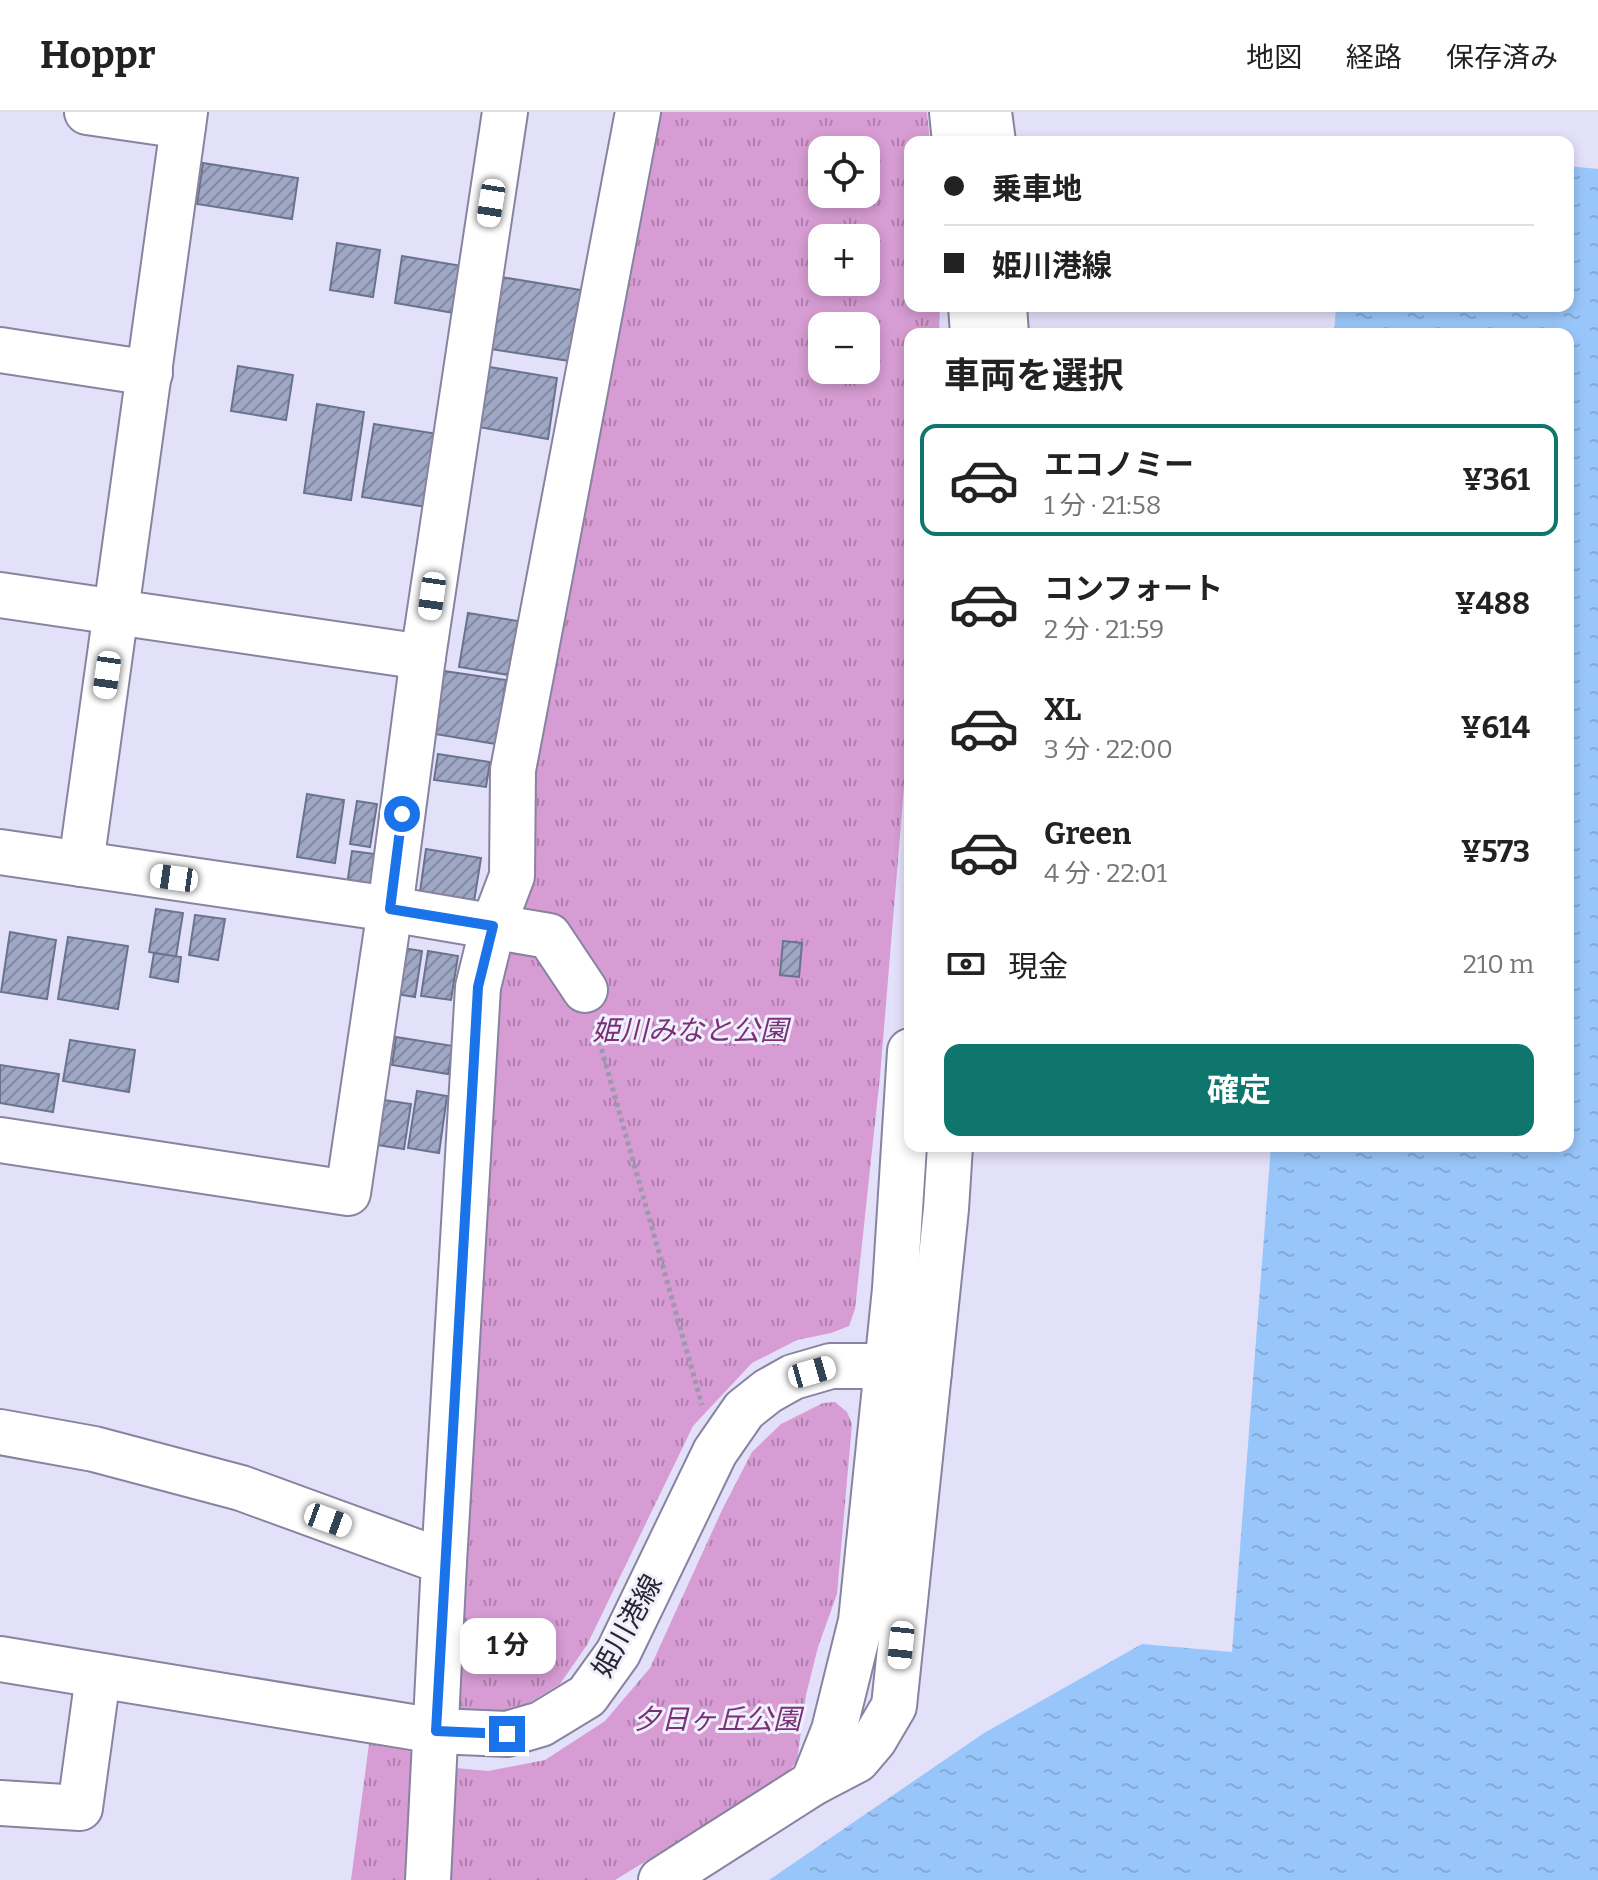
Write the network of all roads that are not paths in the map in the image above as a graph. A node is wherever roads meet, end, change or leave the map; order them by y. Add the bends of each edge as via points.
1 (87, 112) edge
2 (505, 112) edge
3 (638, 112) edge
4 (952, 112) edge
5 (989, 112) edge
6 (184, 119) edge
7 (954, 136) edge
8 (992, 136) edge
9 (0, 350) edge
10 (150, 373) junction
11 (0, 595) edge
12 (115, 612) junction
13 (423, 657) junction
14 (0, 852) edge
15 (81, 864) junction
16 (390, 909) junction
17 (493, 926) junction
18 (585, 990) road end
19 (0, 1140) edge
20 (909, 1152) edge
21 (949, 1152) edge
22 (908, 1369) junction
23 (0, 1432) edge
24 (444, 1562) junction
25 (0, 1659) edge
26 (98, 1676) junction
27 (436, 1731) junction
28 (0, 1803) edge
29 (428, 1880) edge
30 (661, 1880) edge

1 - 6 street
2 - 13 street
3 - 17 street via 513,770 512,876
4 - 7 street
5 - 8 street
6 - 10 street
9 - 10 street
10 - 12 street
11 - 12 street
12 - 13 street
12 - 15 street
13 - 16 street
14 - 15 street
15 - 16 street
16 - 17 street
16 - 19 street via 348,1193
17 - 18 street via 549,936
17 - 24 street via 478,987
20 - 22 street
21 - 22 street
22 - 27 street, 姫川港線 via 831,1366 768,1391 744,1410 715,1452 618,1653 587,1696 541,1724 507,1734
22 - 30 street via 894,1706 857,1760
23 - 24 street via 94,1449 241,1488
24 - 27 street
25 - 26 street, 姫川港線
26 - 27 street, 姫川港線
26 - 28 street via 80,1808
27 - 29 street

